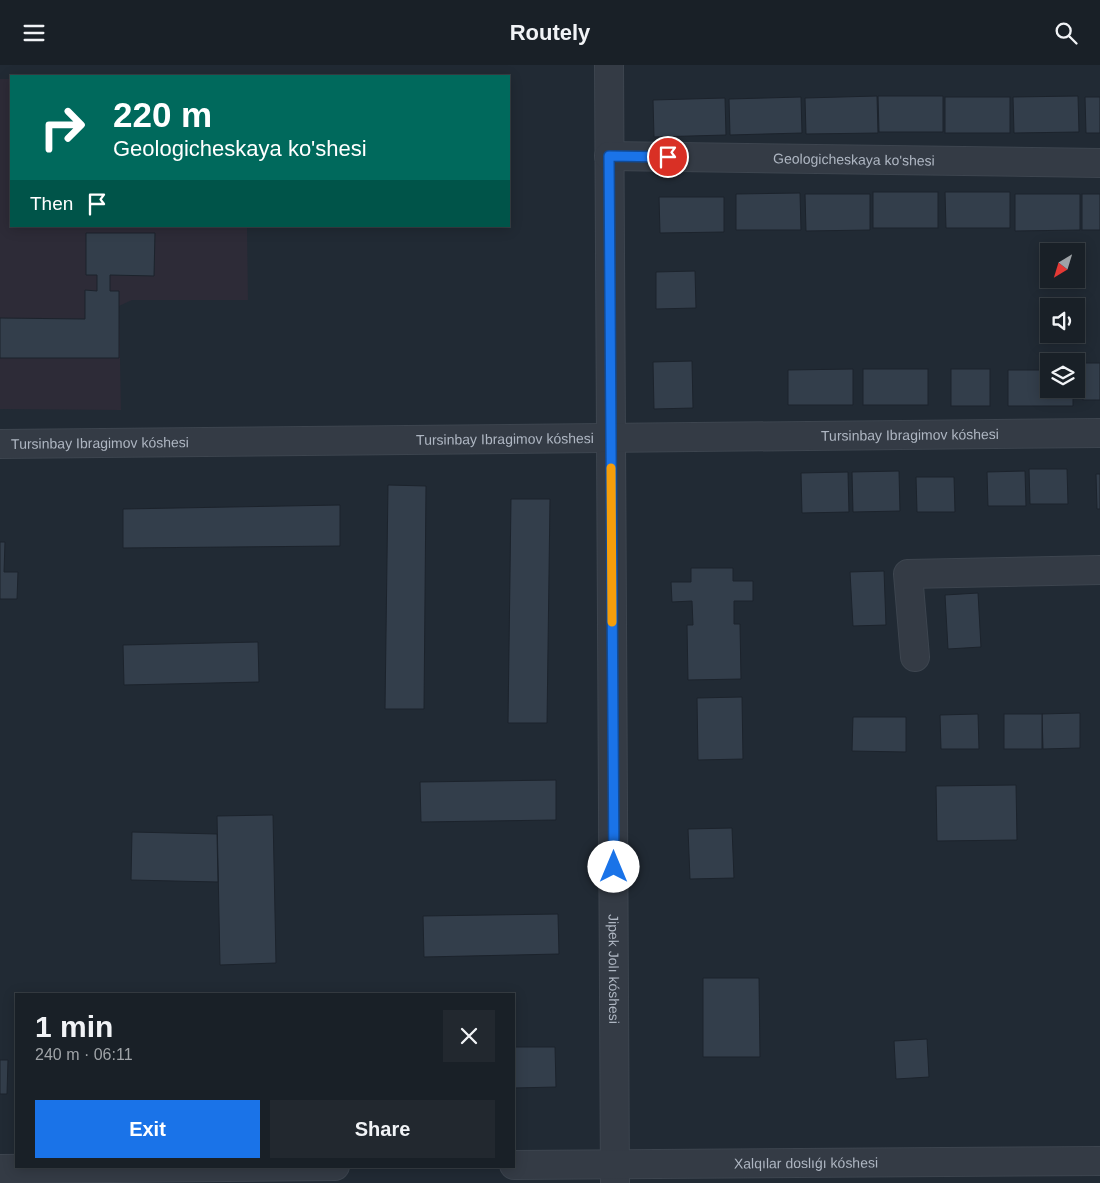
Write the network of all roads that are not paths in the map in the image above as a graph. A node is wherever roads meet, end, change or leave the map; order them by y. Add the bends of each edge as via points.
1 (609, 65) edge
2 (609, 156) junction
3 (1100, 163) edge
4 (1100, 433) edge
5 (611, 437) junction
6 (0, 444) edge
7 (1100, 570) edge
8 (915, 657) dead end
9 (1100, 1161) edge
10 (515, 1165) edge
11 (109, 1168) edge
12 (327, 1168) edge
13 (0, 1169) edge
14 (615, 1174) edge
15 (327, 1183) edge

1 - 2 street, Jipek Jolı kóshesi
2 - 3 street, Geologicheskaya ko'shesi
2 - 5 street, Jipek Jolı kóshesi
4 - 5 street, Tursinbay Ibragimov kóshesi
5 - 6 street, Tursinbay Ibragimov kóshesi
5 - 14 street, Jipek Jolı kóshesi
7 - 8 street via 908,574
9 - 14 street, Xalqılar doslıǵı kóshesi
10 - 14 street, Xalqılar doslıǵı kóshesi
11 - 13 street
12 - 15 street

